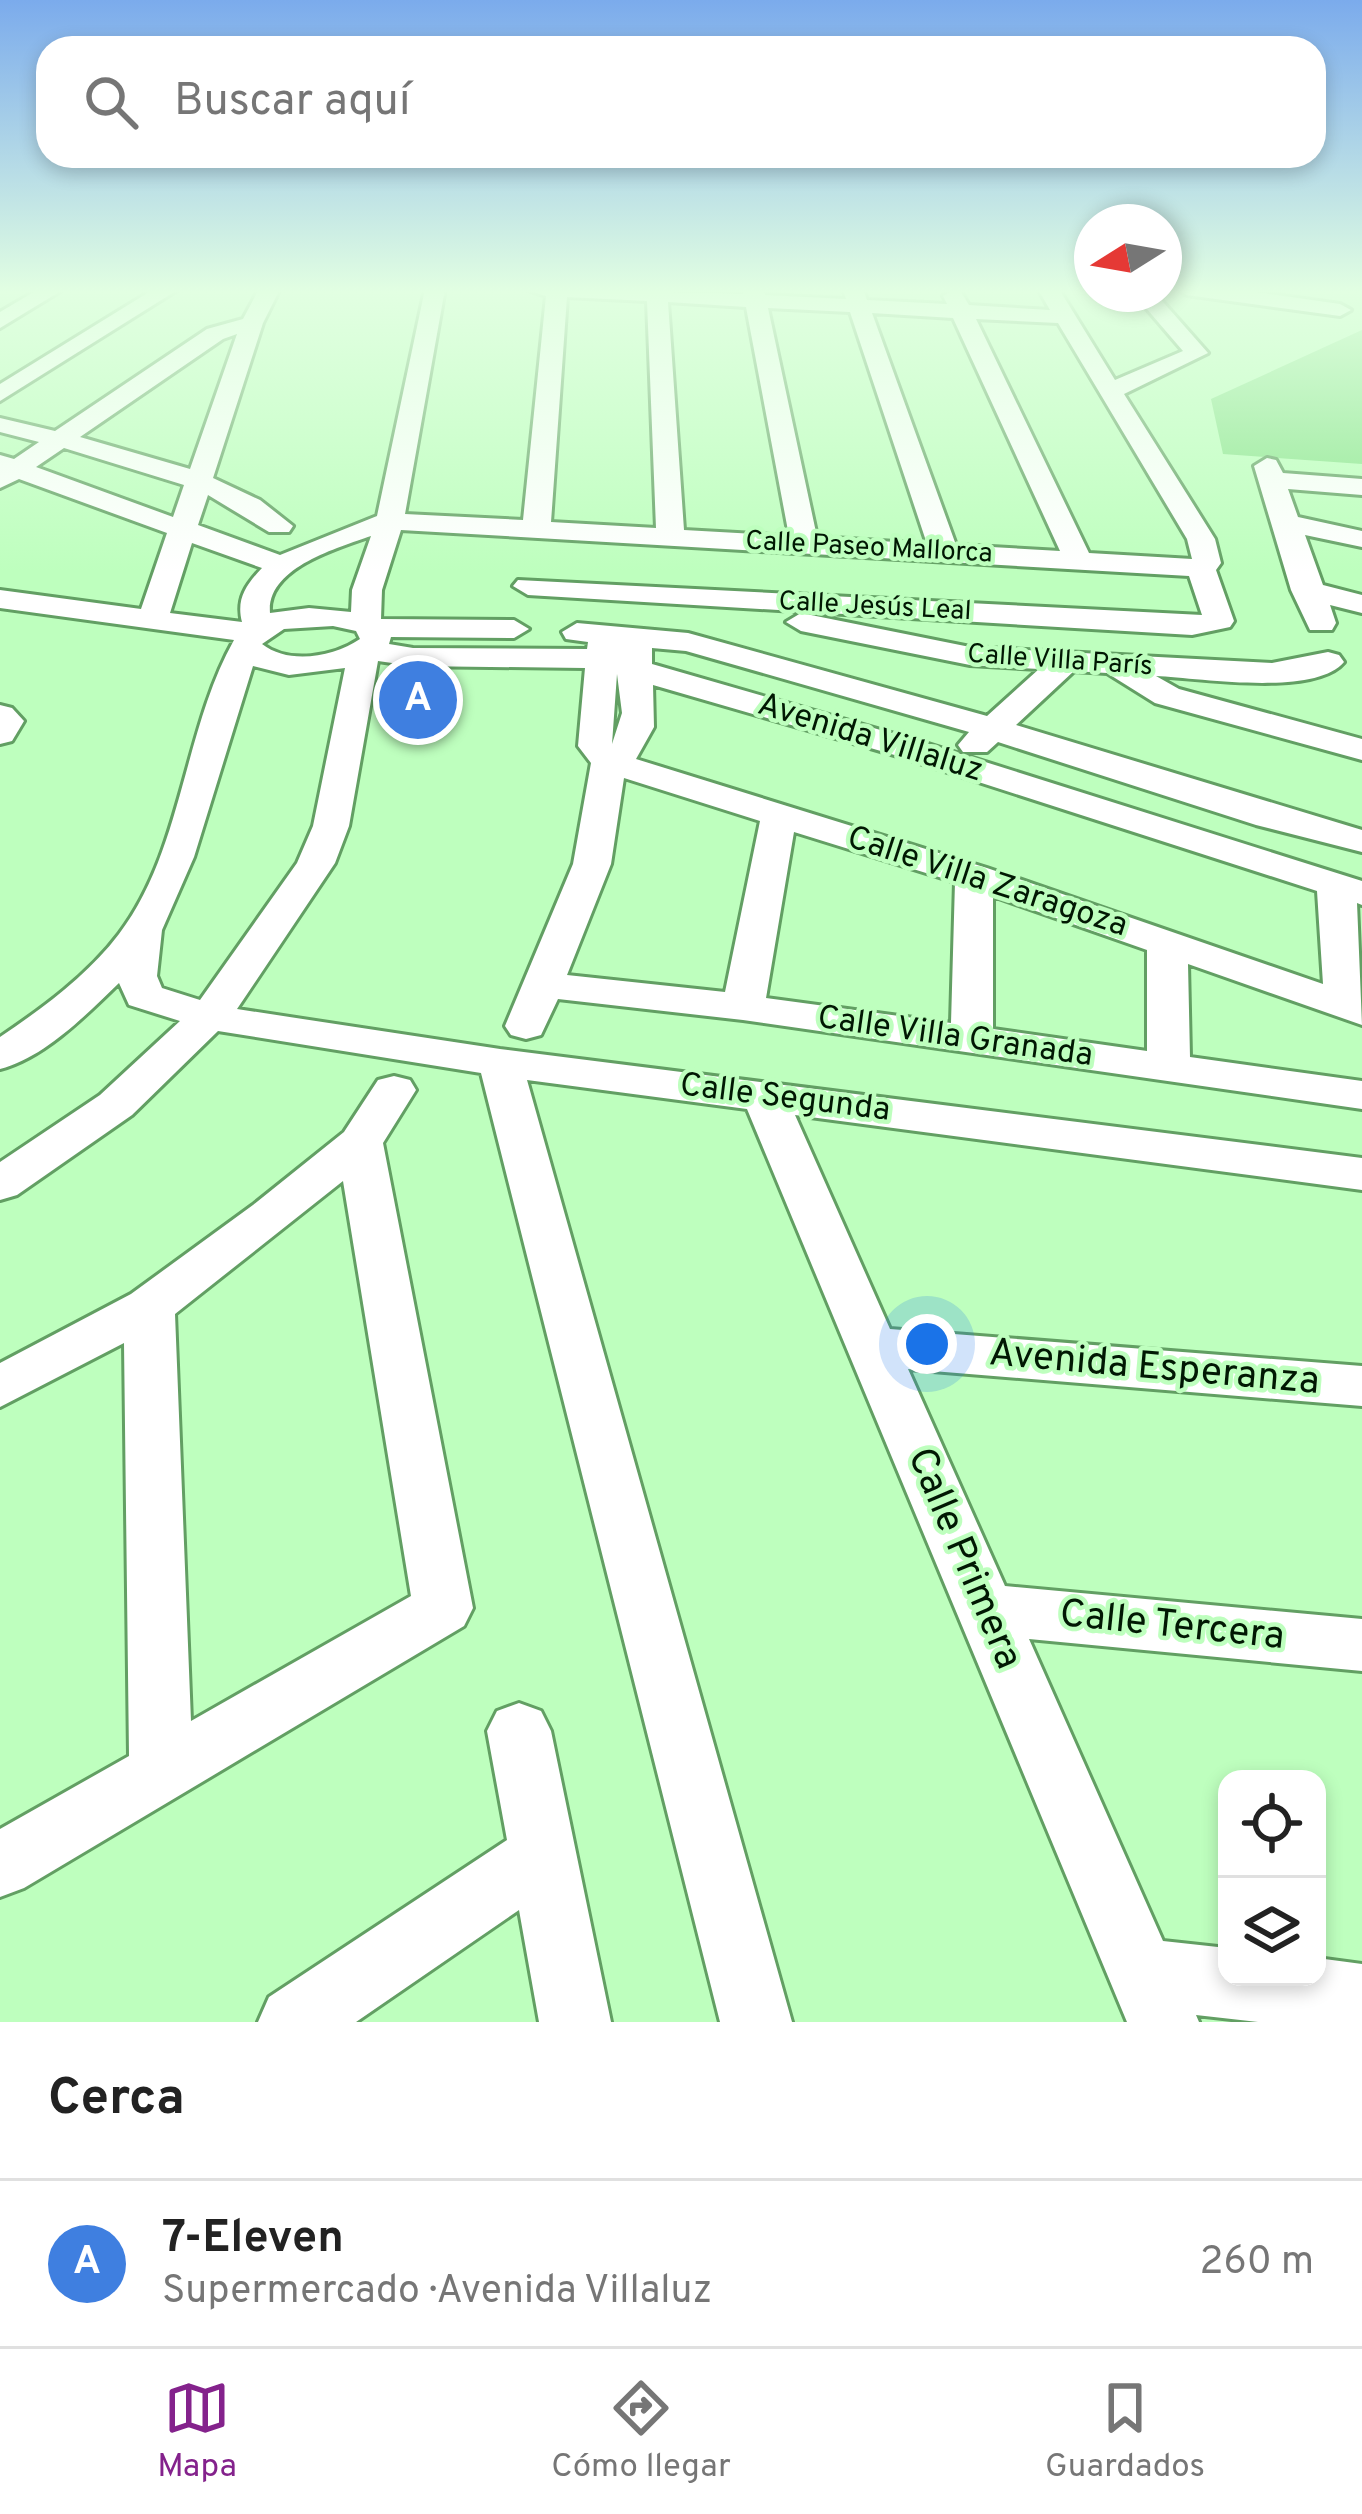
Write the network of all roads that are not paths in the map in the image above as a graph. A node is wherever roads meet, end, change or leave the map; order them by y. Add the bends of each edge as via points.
1 (144, 383) edge
2 (231, 383) edge
3 (412, 383) edge
4 (549, 383) edge
5 (662, 383) edge
6 (773, 383) edge
7 (886, 383) edge
8 (996, 383) edge
9 (1108, 383) edge
10 (1129, 383) edge
11 (1112, 390) junction
12 (0, 425) edge
13 (62, 441) junction
14 (6, 470) edge
15 (196, 481) junction
16 (1362, 487) edge
17 (1285, 523) junction
18 (181, 526) junction
19 (279, 526) junction
20 (375, 526) junction
21 (536, 530) junction
22 (670, 538) junction
23 (1362, 539) edge
24 (805, 545) junction
25 (944, 551) junction
26 (1078, 561) junction
27 (283, 566) junction
28 (1201, 568) junction
29 (528, 586) dead end
30 (368, 590) junction
31 (1306, 590) junction
32 (0, 599) edge
33 (1362, 604) edge
34 (153, 617) junction
35 (1321, 623) dead end
36 (252, 626) junction
37 (760, 634) dead end
38 (367, 638) junction
39 (619, 650) junction
40 (1014, 659) junction
41 (1067, 661) junction
42 (1114, 665) junction
43 (1362, 670) edge
44 (356, 698) junction
45 (223, 702) junction
46 (949, 715) junction
47 (0, 716) edge
48 (993, 728) junction
49 (0, 734) edge
50 (910, 749) junction
51 (1362, 750) edge
52 (609, 762) junction
53 (956, 764) junction
54 (779, 815) junction
55 (1362, 841) edge
56 (974, 876) junction
57 (1349, 889) edge
58 (142, 930) junction
59 (1167, 943) junction
60 (547, 985) junction
61 (743, 1007) junction
62 (1353, 1009) edge
63 (209, 1017) junction
64 (972, 1042) junction
65 (513, 1045) junction
66 (0, 1056) edge
67 (1169, 1068) junction
68 (394, 1090) dead end
69 (1362, 1095) edge
70 (764, 1096) junction
71 (360, 1143) junction
72 (1362, 1174) edge
73 (0, 1184) edge
74 (149, 1307) junction
75 (875, 1347) junction
76 (1362, 1386) edge
77 (0, 1387) edge
78 (982, 1609) junction
79 (1362, 1646) edge
80 (519, 1731) dead end
81 (161, 1771) junction
82 (544, 1855) junction
83 (0, 1865) edge
84 (1152, 1998) edge
85 (1362, 1999) edge
86 (294, 2022) edge
87 (575, 2022) edge
88 (756, 2022) edge

1 - 13 street
2 - 15 street
3 - 20 street
4 - 21 street
5 - 22 street
6 - 24 street
7 - 25 street
8 - 26 street
9 - 11 street
10 - 11 street
11 - 28 street via 1202,538
12 - 13 street
13 - 14 street
13 - 15 street
14 - 18 street
15 - 18 street
15 - 19 street
16 - 17 street via 1269,473
17 - 23 street
17 - 31 street
18 - 19 street, Calle Paseo Mallorca
18 - 27 street
18 - 34 street
19 - 20 street, Calle Paseo Mallorca
20 - 21 street, Calle Paseo Mallorca
20 - 27 street
20 - 30 street
21 - 22 street, Calle Paseo Mallorca
22 - 24 street, Calle Paseo Mallorca
24 - 25 street, Calle Paseo Mallorca
25 - 26 street, Calle Paseo Mallorca
26 - 28 street, Calle Paseo Mallorca
27 - 36 street via 264,579
28 - 29 street, Calle Jesús Leal via 1219,618 1192,626
30 - 36 street via 315,610 279,610
30 - 38 street
31 - 33 street
31 - 35 street
32 - 34 street
34 - 36 street
36 - 38 street, Avenida Villaluz via 346,618
36 - 38 street via 256,657 280,663 323,663
36 - 45 street
37 - 40 street, Calle Villa París via 794,620 914,648
38 - 39 street, Avenida Villaluz
38 - 44 street
39 - 46 street, Avenida Villaluz via 688,642
39 - 50 street, Avenida Villaluz
39 - 52 street via 639,734 631,752
40 - 41 street, Calle Villa París
40 - 46 street
41 - 42 street, Calle Villa París
41 - 48 street
42 - 43 street, Calle Villa París via 1272,673 1329,658
42 - 51 street via 1167,697
44 - 45 street via 337,682 308,676 259,683
44 - 63 street via 316,863
45 - 58 street via 185,832
46 - 48 street, Avenida Villaluz
46 - 50 street
47 - 49 street via 7,721
48 - 53 street
48 - 55 street, Avenida Villaluz
50 - 53 street, Avenida Villaluz
52 - 54 street, Calle Villa Zaragoza
52 - 60 street via 592,864
53 - 57 street, Avenida Villaluz
54 - 56 street, Calle Villa Zaragoza
54 - 61 street
56 - 59 street, Calle Villa Zaragoza
56 - 64 street
57 - 62 street
58 - 63 street, Calle Segunda via 137,976 144,996
58 - 66 street via 101,975
59 - 62 street, Calle Villa Zaragoza
59 - 67 street
60 - 61 street, Calle Villa Granada
60 - 65 street
61 - 64 street, Calle Villa Granada
63 - 65 street, Calle Segunda
63 - 73 street via 116,1105
64 - 67 street, Calle Villa Granada
65 - 70 street, Calle Segunda
65 - 88 street
67 - 69 street, Calle Villa Granada
68 - 71 street
70 - 72 street, Calle Segunda
70 - 75 street, Calle Primera
71 - 74 street
71 - 81 street via 442,1609
74 - 77 street
74 - 81 street
75 - 76 street, Avenida Esperanza
75 - 78 street, Calle Primera
78 - 79 street, Calle Tercera
78 - 84 street, Calle Primera
80 - 82 street
81 - 83 street
82 - 86 street
82 - 87 street
84 - 85 street

